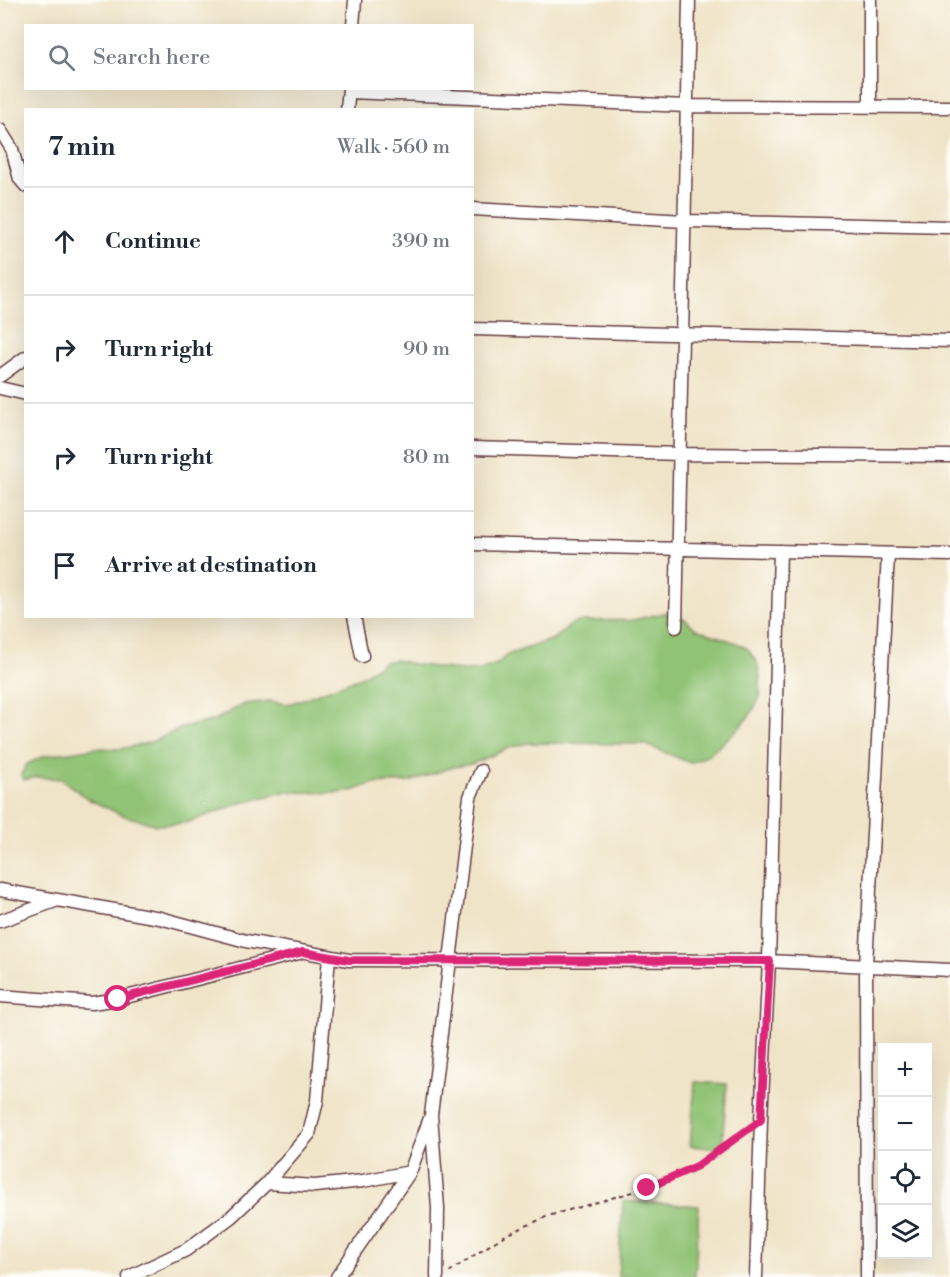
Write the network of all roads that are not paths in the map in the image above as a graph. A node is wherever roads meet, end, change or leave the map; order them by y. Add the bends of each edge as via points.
1 (355, 0) edge
2 (689, 0) edge
3 (870, 0) edge
4 (353, 24) edge
5 (349, 90) edge
6 (687, 106) junction
7 (870, 106) junction
8 (950, 107) edge
9 (347, 108) edge
10 (0, 130) edge
11 (24, 184) edge
12 (474, 209) edge
13 (685, 221) junction
14 (950, 227) edge
15 (474, 329) edge
16 (683, 334) junction
17 (950, 341) edge
18 (24, 358) edge
19 (0, 376) edge
20 (0, 388) edge
21 (24, 394) edge
22 (474, 448) edge
23 (680, 454) junction
24 (950, 456) edge
25 (474, 544) edge
26 (679, 549) junction
27 (780, 551) junction
28 (888, 554) junction
29 (950, 555) edge
30 (354, 618) edge
31 (676, 627) dead end
32 (362, 656) dead end
33 (481, 771) dead end
34 (0, 890) edge
35 (58, 900) junction
36 (0, 921) edge
37 (303, 952) junction
38 (328, 957) junction
39 (448, 961) junction
40 (770, 961) junction
41 (866, 964) junction
42 (950, 970) edge
43 (0, 996) edge
44 (431, 1114) junction
45 (410, 1172) junction
46 (267, 1183) junction
47 (129, 1277) edge
48 (337, 1277) edge
49 (437, 1277) edge
50 (756, 1277) edge
51 (867, 1277) edge

1 - 4 street
2 - 6 street
3 - 7 street
5 - 6 street
5 - 9 street
6 - 7 street
6 - 13 street
7 - 8 street
10 - 11 street via 12,149
12 - 13 street
13 - 14 street
13 - 16 street
15 - 16 street
16 - 17 street
16 - 23 street
18 - 19 street
20 - 21 street
22 - 23 street
23 - 24 street
23 - 26 street
25 - 26 street
26 - 27 street
26 - 31 street
27 - 28 street
27 - 40 street
28 - 29 street
28 - 41 street
30 - 32 street
33 - 39 street via 470,797
34 - 35 street
35 - 36 street
35 - 37 street via 160,918
37 - 38 street
37 - 43 street via 92,1003
38 - 39 street
38 - 46 street via 317,1101 309,1134
39 - 40 street
39 - 44 street
40 - 41 street
40 - 50 street
41 - 42 street
41 - 51 street
44 - 45 street
44 - 49 street via 438,1208
45 - 46 street via 315,1186
45 - 48 street
46 - 47 street via 231,1217 186,1250

